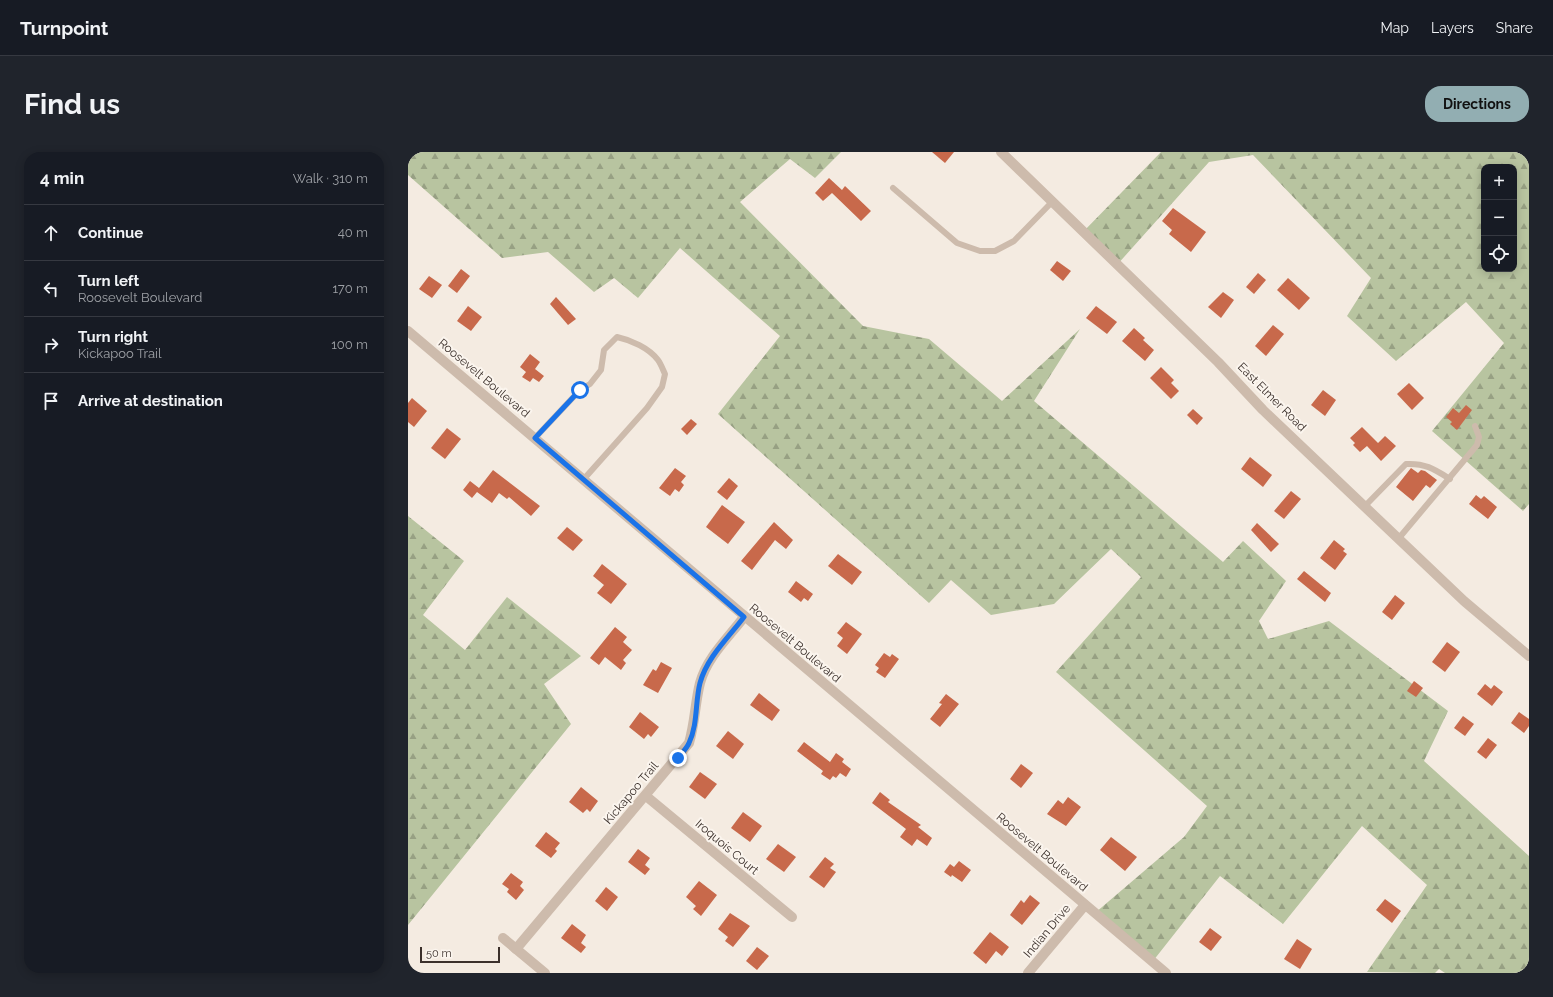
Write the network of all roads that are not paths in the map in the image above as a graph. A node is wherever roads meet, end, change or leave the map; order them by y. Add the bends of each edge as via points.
1 (1001, 152) edge
2 (893, 188) dead end
3 (1052, 202) junction
4 (408, 332) edge
5 (1475, 426) dead end
6 (535, 438) junction
7 (1450, 479) junction
8 (583, 480) junction
9 (1365, 506) junction
10 (1399, 538) junction
11 (744, 617) junction
12 (1529, 656) edge
13 (646, 796) junction
14 (1085, 905) junction
15 (792, 917) dead end
16 (503, 938) dead end
17 (516, 949) junction
18 (545, 973) edge
19 (1028, 973) edge
20 (1166, 973) edge

1 - 3 street, East Elmer Road
2 - 3 lane via 957,243 980,251 995,251 1014,241
3 - 9 street, East Elmer Road via 1218,362 1263,410
4 - 6 street, Roosevelt Boulevard
5 - 7 lane via 1479,437 1477,445
6 - 8 street, Roosevelt Boulevard
6 - 8 lane via 580,390 590,384 601,370 604,350 617,338 628,339 658,359 665,374 662,387 647,408
7 - 9 lane via 1419,463 1406,464
7 - 10 lane
8 - 11 street, Roosevelt Boulevard
9 - 10 street, East Elmer Road
10 - 12 street, East Elmer Road via 1464,601
11 - 13 street, Kickapoo Trail via 710,660 700,682 694,727 689,743
11 - 14 street, Roosevelt Boulevard
13 - 15 street, Iroquois Court
13 - 17 street, Kickapoo Trail
14 - 19 street, Indian Drive
14 - 20 street, Roosevelt Boulevard
16 - 17 street
17 - 18 street

